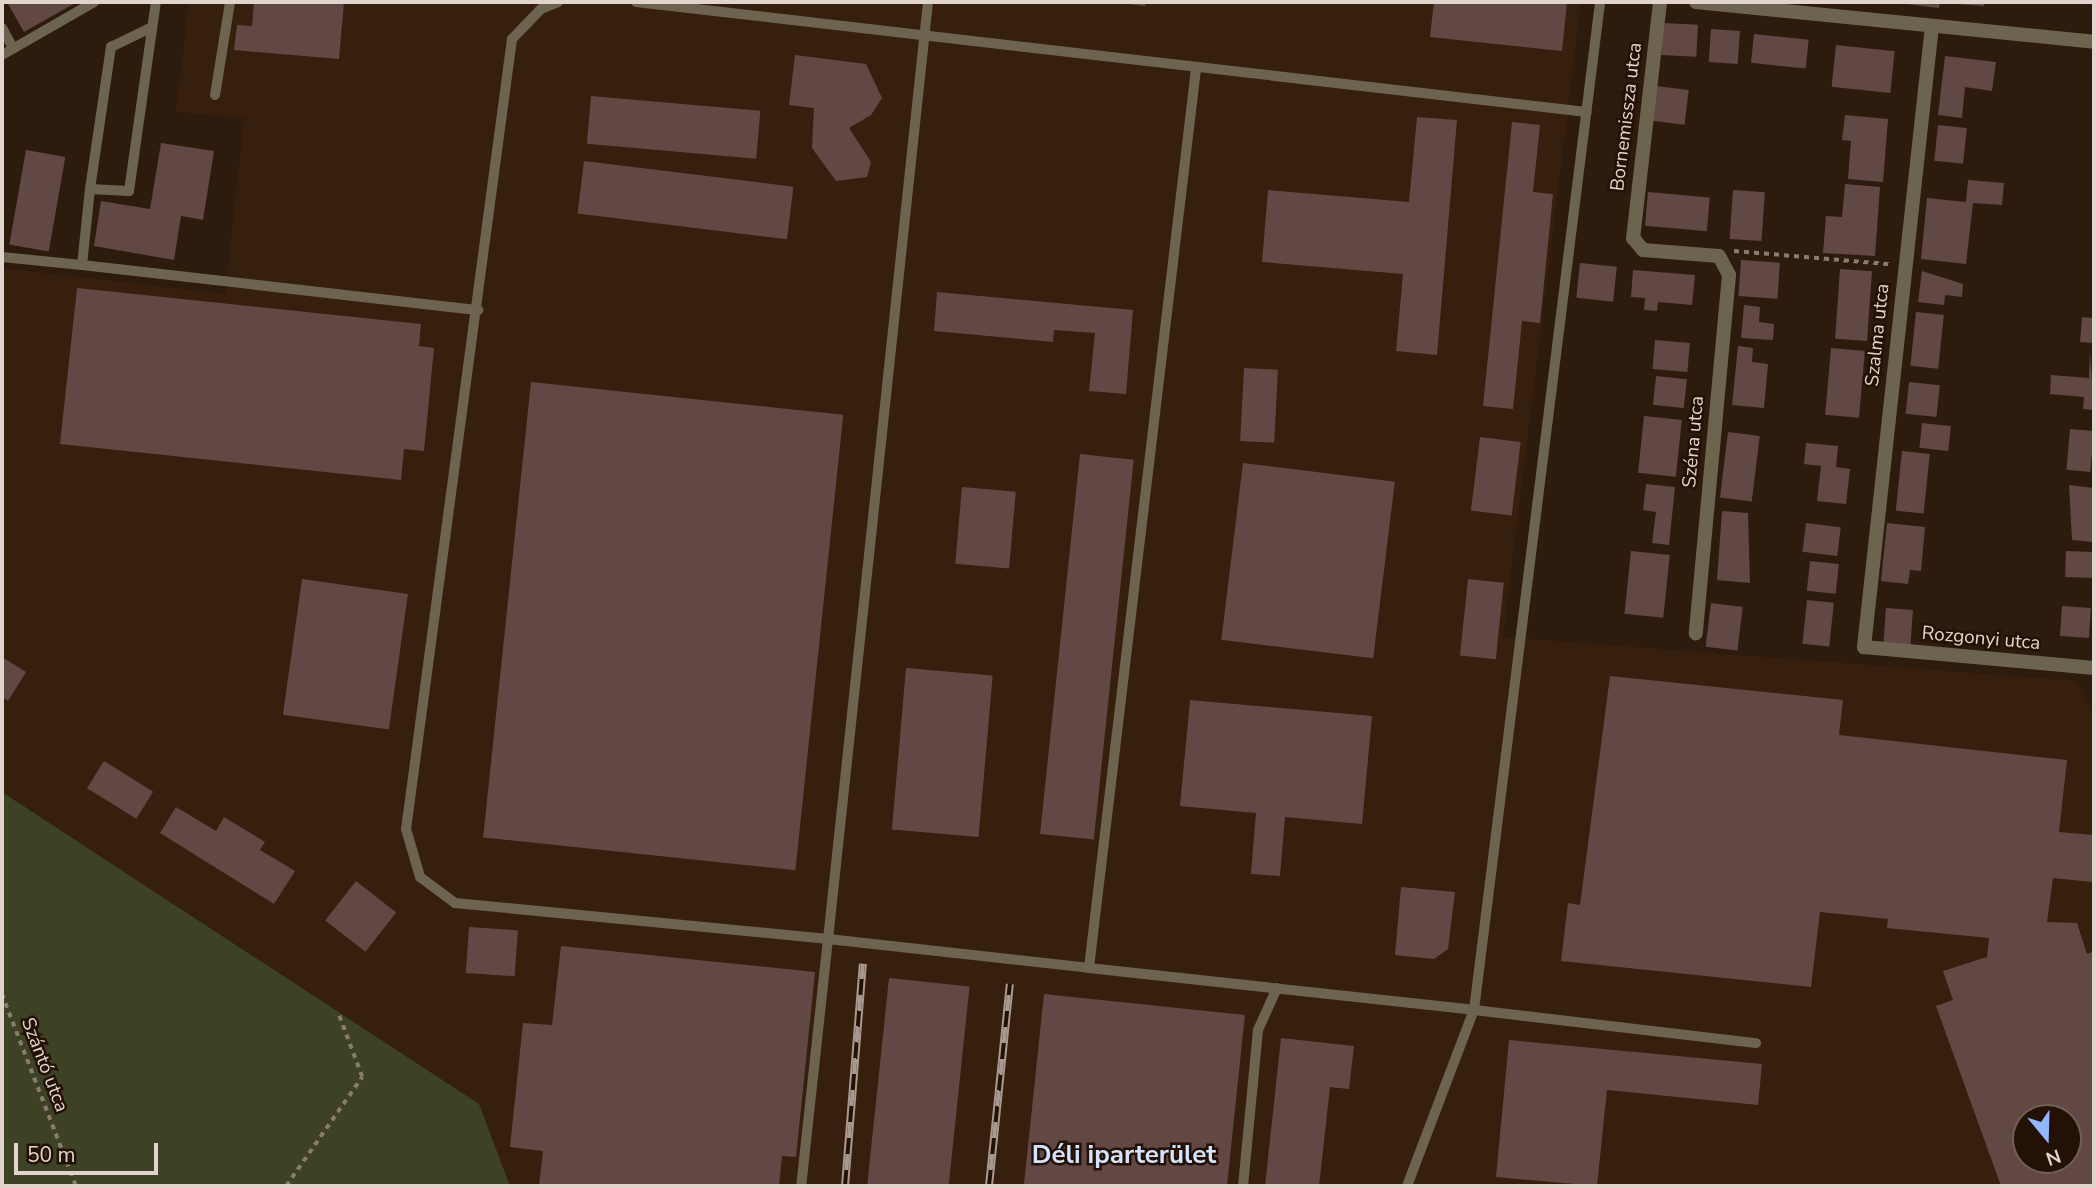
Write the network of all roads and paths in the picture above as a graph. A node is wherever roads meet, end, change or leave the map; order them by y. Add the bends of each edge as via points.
1 (94, 2) edge
2 (156, 2) edge
3 (230, 2) edge
4 (530, 2) edge
5 (558, 2) edge
6 (636, 2) edge
7 (928, 2) edge
8 (1600, 2) edge
9 (1660, 2) edge
10 (1696, 2) edge
11 (541, 9) junction
12 (1932, 26) junction
13 (2, 28) edge
14 (150, 28) junction
15 (923, 33) junction
16 (2094, 42) edge
17 (13, 48) junction
18 (2, 55) edge
19 (1196, 69) junction
20 (215, 95) dead end
21 (1587, 112) junction
22 (90, 189) junction
23 (1719, 256) junction
24 (2, 257) edge
25 (82, 265) junction
26 (1905, 265) junction
27 (478, 310) junction
28 (1696, 633) dead end
29 (1864, 648) joint
30 (2094, 668) edge
31 (828, 939) junction
32 (1089, 968) junction
33 (1277, 988) junction
34 (2, 994) edge
35 (1474, 1010) junction
36 (338, 1013) dead end
37 (1756, 1043) dead end
38 (76, 1186) edge
39 (286, 1186) edge
40 (801, 1186) edge
41 (1243, 1186) edge
42 (1407, 1186) edge

1 - 17 lane
2 - 14 lane
3 - 20 lane
4 - 11 lane
5 - 11 lane
6 - 15 lane
7 - 15 lane
8 - 21 lane
9 - 23 street, Bornemissza utca via 1633,238 1643,250
10 - 12 street
11 - 27 lane via 512,39
12 - 16 street
12 - 26 street, Szalma utca
13 - 17 lane
14 - 22 lane via 111,47
14 - 22 lane via 130,191
15 - 19 lane
15 - 31 lane
17 - 18 lane
19 - 21 lane
19 - 32 lane
21 - 35 lane
22 - 25 lane
23 - 26 path via 1739,249
23 - 28 street, Széna utca via 1729,275
24 - 25 lane
25 - 27 lane
26 - 29 street, Szalma utca
27 - 31 lane via 406,829 420,877 455,903
29 - 30 street, Rozgonyi utca
31 - 32 lane
31 - 40 lane
32 - 33 lane
33 - 35 lane
33 - 41 lane via 1258,1030
34 - 38 path, Szántó utca
35 - 37 lane
35 - 42 lane
36 - 39 path via 362,1077

